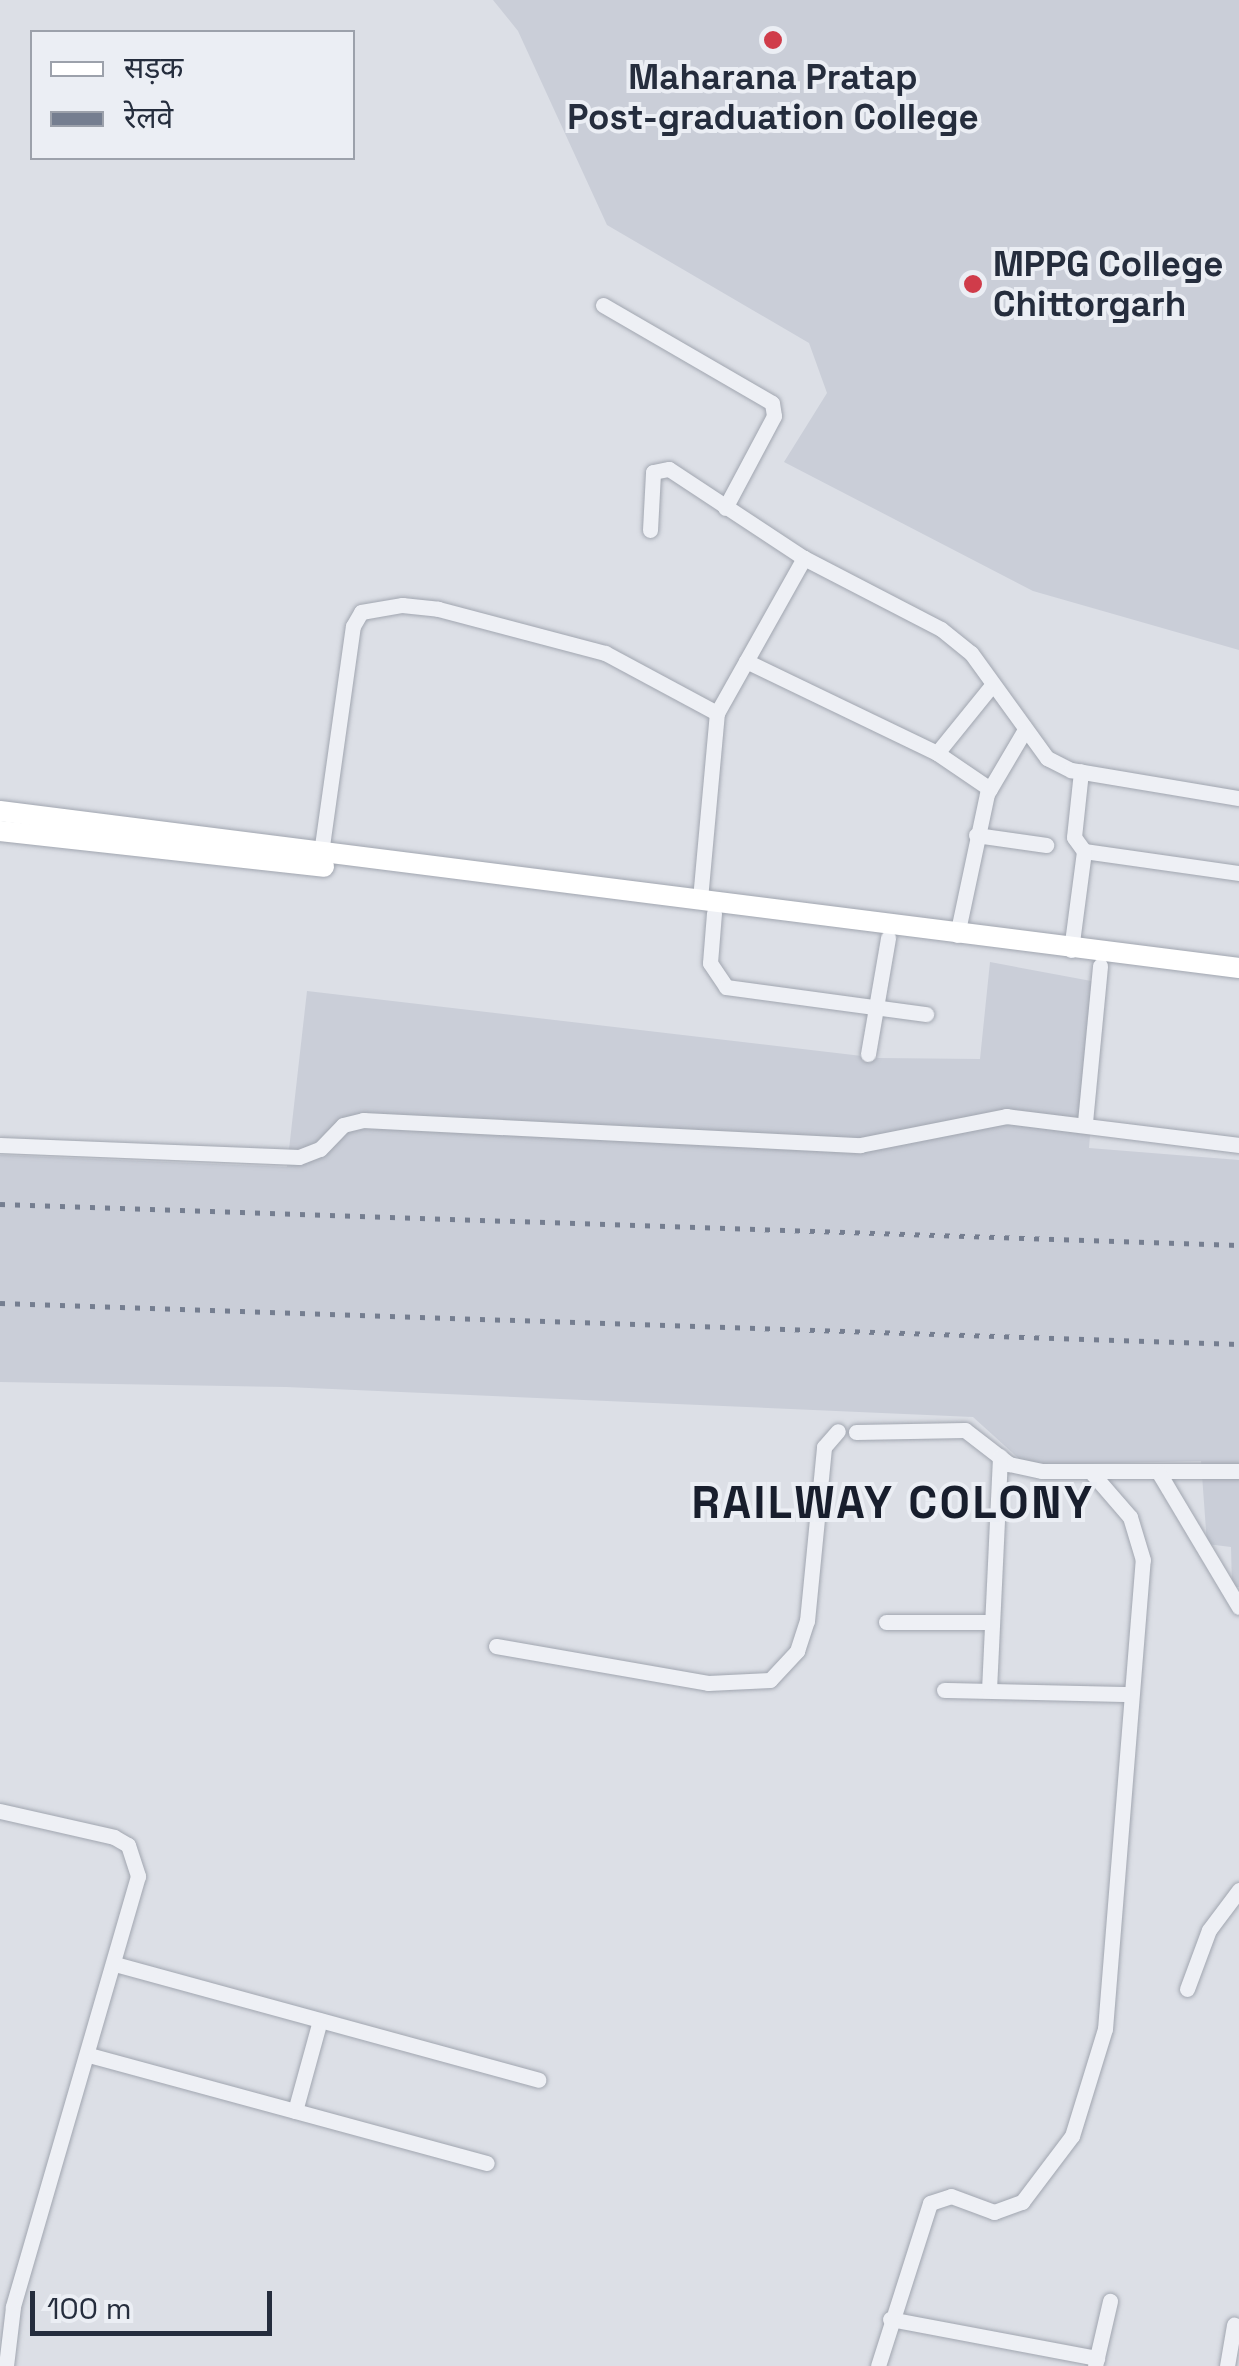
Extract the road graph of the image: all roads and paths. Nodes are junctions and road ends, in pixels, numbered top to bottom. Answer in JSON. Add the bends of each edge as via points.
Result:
{"nodes":[{"id":1,"x":603,"y":305,"type":"dead end"},
{"id":2,"x":725,"y":508,"type":"junction"},
{"id":3,"x":650,"y":530,"type":"dead end"},
{"id":4,"x":804,"y":558,"type":"junction"},
{"id":5,"x":746,"y":661,"type":"junction"},
{"id":6,"x":992,"y":685,"type":"junction"},
{"id":7,"x":717,"y":713,"type":"junction"},
{"id":8,"x":1023,"y":733,"type":"junction"},
{"id":9,"x":937,"y":753,"type":"junction"},
{"id":10,"x":1081,"y":771,"type":"junction"},
{"id":11,"x":990,"y":790,"type":"junction"},
{"id":12,"x":1239,"y":798,"type":"edge"},
{"id":13,"x":0,"y":811,"type":"edge"},
{"id":14,"x":0,"y":831,"type":"edge"},
{"id":15,"x":976,"y":835,"type":"junction"},
{"id":16,"x":1046,"y":845,"type":"dead end"},
{"id":17,"x":1084,"y":852,"type":"junction"},
{"id":18,"x":321,"y":853,"type":"junction"},
{"id":19,"x":1239,"y":873,"type":"edge"},
{"id":20,"x":707,"y":906,"type":"junction"},
{"id":21,"x":958,"y":935,"type":"junction"},
{"id":22,"x":888,"y":938,"type":"junction"},
{"id":23,"x":1071,"y":950,"type":"junction"},
{"id":24,"x":1100,"y":966,"type":"junction"},
{"id":25,"x":1239,"y":968,"type":"edge"},
{"id":26,"x":1239,"y":980,"type":"edge"},
{"id":27,"x":876,"y":1007,"type":"junction"},
{"id":28,"x":926,"y":1014,"type":"dead end"},
{"id":29,"x":868,"y":1054,"type":"dead end"},
{"id":30,"x":1085,"y":1122,"type":"junction"},
{"id":31,"x":0,"y":1145,"type":"edge"},
{"id":32,"x":1239,"y":1145,"type":"edge"},
{"id":33,"x":838,"y":1432,"type":"dead end"},
{"id":34,"x":856,"y":1432,"type":"dead end"},
{"id":35,"x":1000,"y":1456,"type":"junction"},
{"id":36,"x":1239,"y":1471,"type":"edge"},
{"id":37,"x":1091,"y":1472,"type":"junction"},
{"id":38,"x":1160,"y":1473,"type":"junction"},
{"id":39,"x":1237,"y":1600,"type":"edge"},
{"id":40,"x":886,"y":1622,"type":"dead end"},
{"id":41,"x":992,"y":1622,"type":"junction"},
{"id":42,"x":496,"y":1646,"type":"dead end"},
{"id":43,"x":944,"y":1690,"type":"dead end"},
{"id":44,"x":989,"y":1690,"type":"junction"},
{"id":45,"x":1128,"y":1694,"type":"junction"},
{"id":46,"x":0,"y":1811,"type":"edge"},
{"id":47,"x":1239,"y":1890,"type":"edge"},
{"id":48,"x":115,"y":1964,"type":"junction"},
{"id":49,"x":1187,"y":1989,"type":"dead end"},
{"id":50,"x":320,"y":2020,"type":"junction"},
{"id":51,"x":89,"y":2056,"type":"junction"},
{"id":52,"x":538,"y":2080,"type":"dead end"},
{"id":53,"x":295,"y":2111,"type":"junction"},
{"id":54,"x":488,"y":2163,"type":"dead end"},
{"id":55,"x":1110,"y":2302,"type":"dead end"},
{"id":56,"x":890,"y":2319,"type":"junction"},
{"id":57,"x":1234,"y":2325,"type":"dead end"},
{"id":58,"x":1096,"y":2362,"type":"edge"},
{"id":59,"x":6,"y":2366,"type":"edge"},
{"id":60,"x":878,"y":2366,"type":"edge"},
{"id":61,"x":1228,"y":2366,"type":"edge"}],
"edges":[{"from":1,"to":2,"type":"street","via":[[772,402],[774,416]]},
{"from":2,"to":3,"type":"street","via":[[659,468],[652,480]]},
{"from":2,"to":4,"type":"street"},
{"from":4,"to":5,"type":"street"},
{"from":4,"to":6,"type":"street","via":[[941,629],[971,653]]},
{"from":5,"to":7,"type":"street"},
{"from":5,"to":9,"type":"street"},
{"from":6,"to":8,"type":"street"},
{"from":6,"to":9,"type":"street"},
{"from":7,"to":18,"type":"street","via":[[605,653],[438,609],[402,605],[362,612],[353,626]]},
{"from":7,"to":20,"type":"street"},
{"from":8,"to":10,"type":"street","via":[[1047,758]]},
{"from":8,"to":11,"type":"street"},
{"from":9,"to":11,"type":"street"},
{"from":10,"to":12,"type":"street"},
{"from":10,"to":17,"type":"street","via":[[1074,837]]},
{"from":11,"to":15,"type":"street"},
{"from":13,"to":18,"type":"main road"},
{"from":14,"to":20,"type":"main road"},
{"from":15,"to":16,"type":"street"},
{"from":15,"to":21,"type":"street"},
{"from":17,"to":19,"type":"street"},
{"from":17,"to":23,"type":"street"},
{"from":18,"to":20,"type":"main road"},
{"from":20,"to":21,"type":"main road"},
{"from":20,"to":22,"type":"main road"},
{"from":20,"to":27,"type":"street","via":[[710,963],[720,983]]},
{"from":21,"to":23,"type":"main road"},
{"from":22,"to":24,"type":"main road"},
{"from":22,"to":27,"type":"street"},
{"from":23,"to":25,"type":"main road"},
{"from":24,"to":26,"type":"main road"},
{"from":24,"to":30,"type":"street"},
{"from":27,"to":28,"type":"street"},
{"from":27,"to":29,"type":"street"},
{"from":30,"to":31,"type":"street","via":[[977,1119],[892,1142],[833,1146],[363,1120],[343,1125],[312,1154],[273,1158]]},
{"from":30,"to":32,"type":"street"},
{"from":33,"to":42,"type":"street","via":[[824,1448],[806,1621],[796,1651],[770,1680],[708,1683]]},
{"from":34,"to":35,"type":"street","via":[[965,1430]]},
{"from":35,"to":37,"type":"street","via":[[1026,1468]]},
{"from":35,"to":41,"type":"street"},
{"from":36,"to":38,"type":"street"},
{"from":37,"to":38,"type":"street"},
{"from":37,"to":45,"type":"street","via":[[1130,1516],[1142,1545]]},
{"from":38,"to":39,"type":"street"},
{"from":40,"to":41,"type":"street"},
{"from":41,"to":44,"type":"street"},
{"from":43,"to":44,"type":"street"},
{"from":44,"to":45,"type":"street"},
{"from":45,"to":56,"type":"street","via":[[1105,2029],[1072,2136],[1010,2210],[994,2212],[951,2196],[930,2203]]},
{"from":46,"to":48,"type":"street","via":[[128,1845],[138,1876]]},
{"from":47,"to":49,"type":"street","via":[[1208,1930]]},
{"from":48,"to":50,"type":"street"},
{"from":48,"to":51,"type":"street"},
{"from":50,"to":52,"type":"street"},
{"from":50,"to":53,"type":"street"},
{"from":51,"to":53,"type":"street"},
{"from":51,"to":59,"type":"street","via":[[13,2308]]},
{"from":53,"to":54,"type":"street"},
{"from":55,"to":58,"type":"street"},
{"from":56,"to":58,"type":"street"},
{"from":56,"to":60,"type":"street"},
{"from":57,"to":61,"type":"street"}]}
